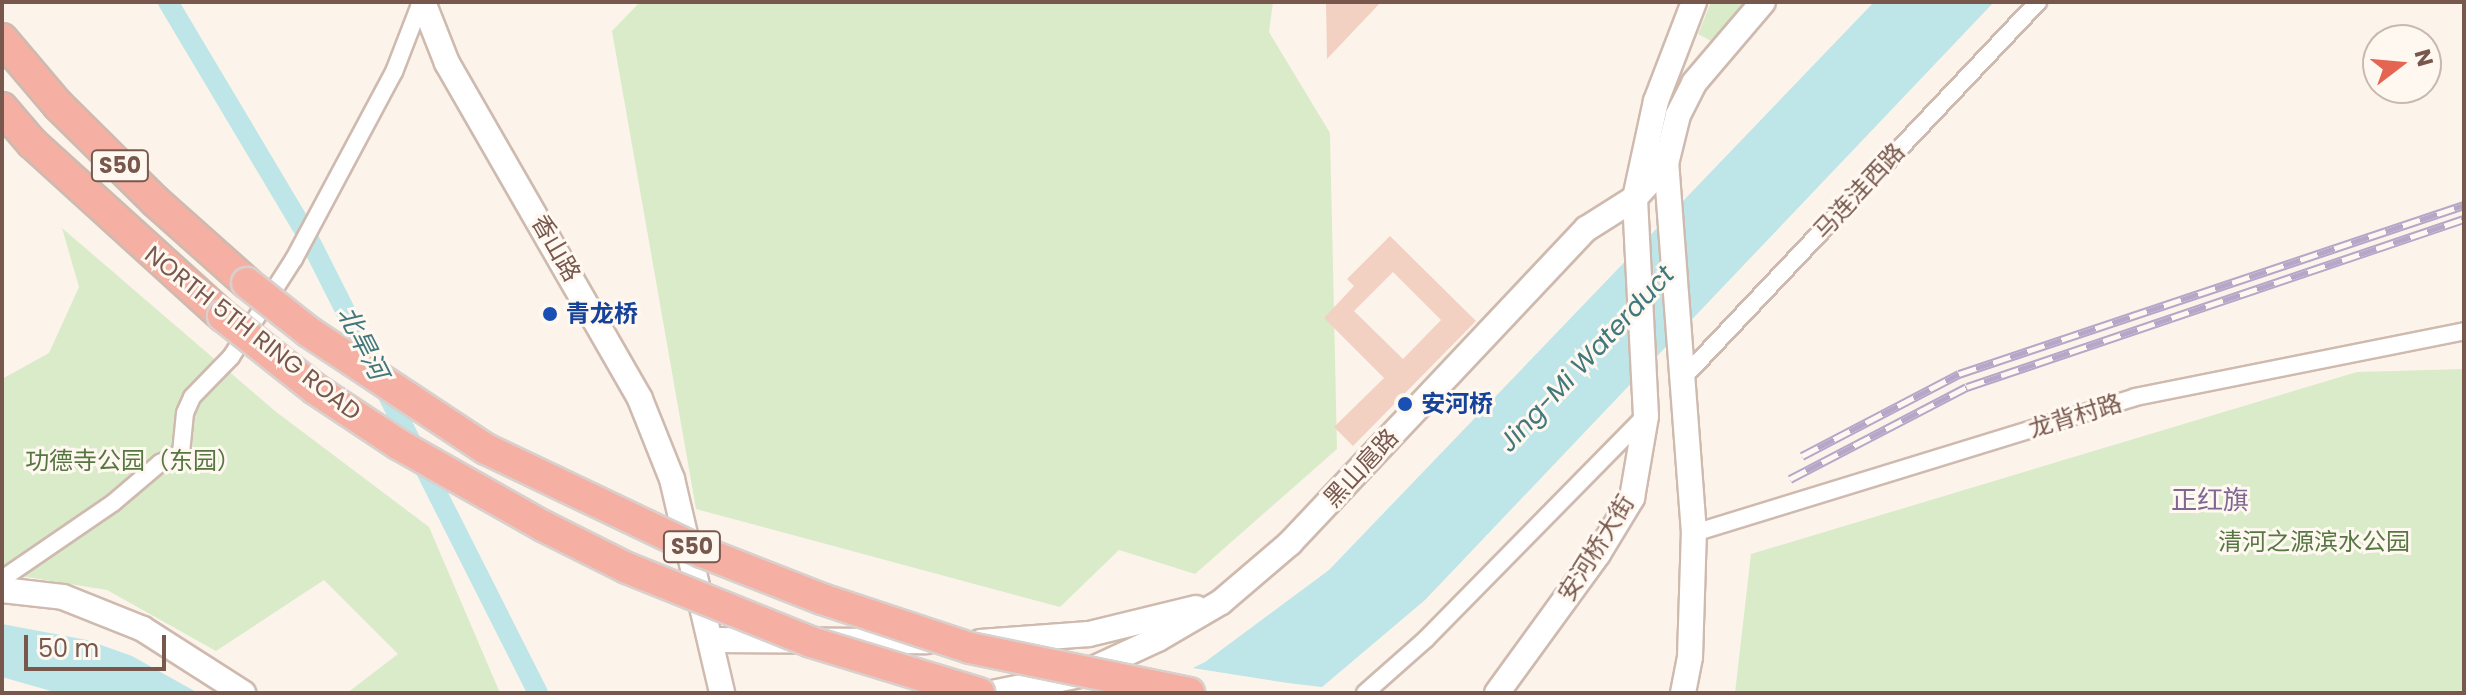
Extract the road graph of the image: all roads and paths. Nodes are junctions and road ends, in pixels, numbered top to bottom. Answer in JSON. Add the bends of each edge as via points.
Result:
{"nodes":[{"id":1,"x":422,"y":2,"type":"edge"},
{"id":2,"x":1694,"y":2,"type":"edge"},
{"id":3,"x":1763,"y":2,"type":"edge"},
{"id":4,"x":2038,"y":2,"type":"edge"},
{"id":5,"x":2,"y":39,"type":"edge"},
{"id":6,"x":2,"y":108,"type":"edge"},
{"id":7,"x":1666,"y":164,"type":"junction"},
{"id":8,"x":1635,"y":198,"type":"junction"},
{"id":9,"x":2464,"y":331,"type":"edge"},
{"id":10,"x":1681,"y":380,"type":"junction"},
{"id":11,"x":1646,"y":416,"type":"junction"},
{"id":12,"x":1694,"y":533,"type":"junction"},
{"id":13,"x":2,"y":579,"type":"edge"},
{"id":14,"x":2,"y":590,"type":"edge"},
{"id":15,"x":1221,"y":602,"type":"junction"},
{"id":16,"x":711,"y":640,"type":"junction"},
{"id":17,"x":243,"y":693,"type":"edge"},
{"id":18,"x":722,"y":693,"type":"edge"},
{"id":19,"x":979,"y":693,"type":"edge"},
{"id":20,"x":992,"y":693,"type":"edge"},
{"id":21,"x":1189,"y":693,"type":"edge"},
{"id":22,"x":1365,"y":693,"type":"edge"},
{"id":23,"x":1497,"y":693,"type":"edge"},
{"id":24,"x":1683,"y":693,"type":"edge"}],
"edges":[{"from":1,"to":13,"type":"street","via":[[394,72],[294,259],[231,357],[192,397],[181,453]]},
{"from":1,"to":16,"type":"street","name":"香山路","via":[[447,63],[640,399],[672,479]]},
{"from":2,"to":8,"type":"street","name":"安河桥大街","via":[[1656,101]]},
{"from":3,"to":7,"type":"street","via":[[1694,83],[1678,115]]},
{"from":4,"to":10,"type":"street","name":"马连洼西路"},
{"from":5,"to":21,"type":"highway","name":"NORTH 5TH RING ROAD","number":"S50","bridge":true,"via":[[155,201],[247,283],[321,340],[486,449],[702,552],[822,599],[970,648]]},
{"from":6,"to":19,"type":"highway","name":"NORTH 5TH RING ROAD","number":"S50","bridge":true,"via":[[44,154],[223,316],[315,389],[398,444],[627,568],[811,642]]},
{"from":7,"to":8,"type":"street","name":"黑山扈路"},
{"from":7,"to":10,"type":"street"},
{"from":8,"to":11,"type":"street","name":"安河桥大街"},
{"from":8,"to":15,"type":"street","name":"黑山扈路","via":[[1586,229],[1290,543]]},
{"from":9,"to":12,"type":"street","name":"龙背村路","via":[[2135,397]]},
{"from":10,"to":12,"type":"street"},
{"from":11,"to":22,"type":"street","via":[[1426,639]]},
{"from":11,"to":23,"type":"street","name":"安河桥大街","via":[[1632,498]]},
{"from":12,"to":24,"type":"street"},
{"from":14,"to":17,"type":"street","via":[[63,597],[128,623]]},
{"from":15,"to":16,"type":"street","via":[[1089,634],[1029,640]]},
{"from":15,"to":20,"type":"street","name":"黑山扈路","via":[[1080,675]]},
{"from":16,"to":18,"type":"street","name":"香山路"}]}
